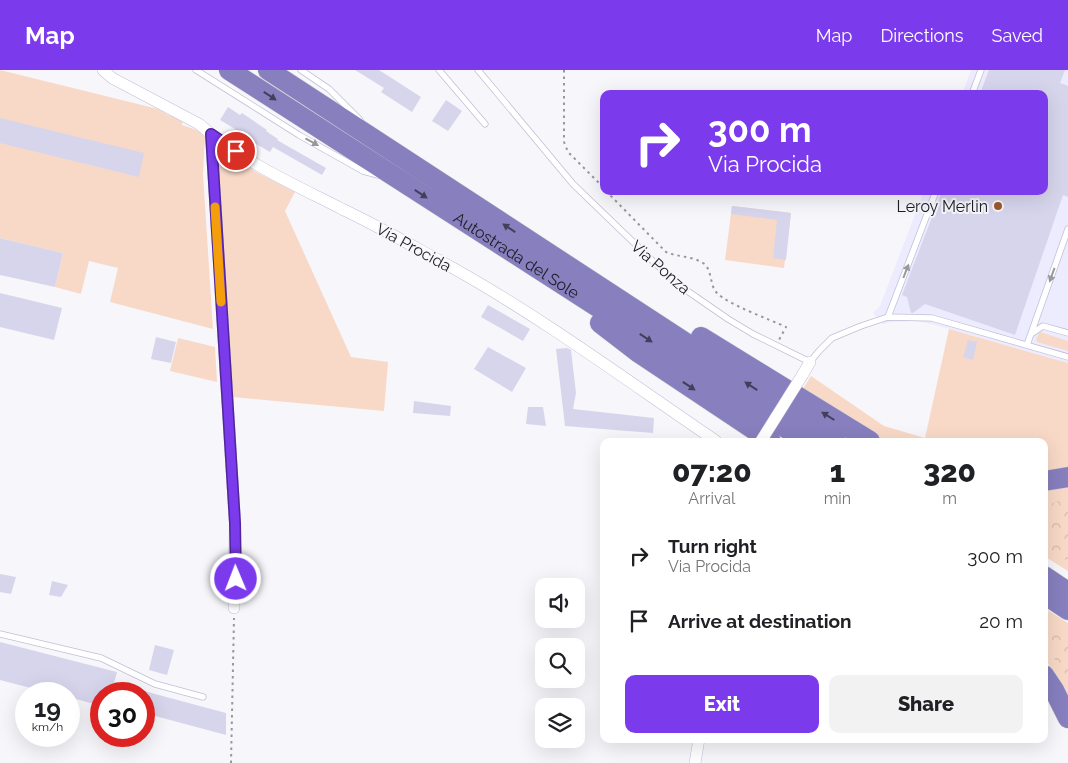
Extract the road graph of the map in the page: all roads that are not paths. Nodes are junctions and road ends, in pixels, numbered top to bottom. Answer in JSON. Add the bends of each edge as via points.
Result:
{"nodes":[{"id":1,"x":104,"y":70,"type":"edge"},
{"id":2,"x":196,"y":70,"type":"edge"},
{"id":3,"x":229,"y":70,"type":"edge"},
{"id":4,"x":268,"y":70,"type":"edge"},
{"id":5,"x":301,"y":70,"type":"edge"},
{"id":6,"x":439,"y":70,"type":"edge"},
{"id":7,"x":478,"y":70,"type":"edge"},
{"id":8,"x":981,"y":70,"type":"edge"},
{"id":9,"x":974,"y":90,"type":"edge"},
{"id":10,"x":485,"y":124,"type":"dead end"},
{"id":11,"x":211,"y":134,"type":"junction"},
{"id":12,"x":377,"y":141,"type":"junction"},
{"id":13,"x":398,"y":179,"type":"junction"},
{"id":14,"x":934,"y":195,"type":"edge"},
{"id":15,"x":1068,"y":229,"type":"edge"},
{"id":16,"x":545,"y":262,"type":"junction"},
{"id":17,"x":1040,"y":308,"type":"junction"},
{"id":18,"x":888,"y":317,"type":"junction"},
{"id":19,"x":1043,"y":326,"type":"junction"},
{"id":20,"x":1031,"y":334,"type":"junction"},
{"id":21,"x":1068,"y":334,"type":"edge"},
{"id":22,"x":1027,"y":346,"type":"junction"},
{"id":23,"x":1068,"y":357,"type":"edge"},
{"id":24,"x":810,"y":362,"type":"junction"},
{"id":25,"x":712,"y":438,"type":"edge"},
{"id":26,"x":763,"y":438,"type":"edge"},
{"id":27,"x":766,"y":438,"type":"edge"},
{"id":28,"x":802,"y":438,"type":"edge"},
{"id":29,"x":831,"y":438,"type":"edge"},
{"id":30,"x":865,"y":438,"type":"edge"},
{"id":31,"x":1068,"y":477,"type":"edge"},
{"id":32,"x":1048,"y":480,"type":"edge"},
{"id":33,"x":1048,"y":579,"type":"edge"},
{"id":34,"x":1068,"y":592,"type":"edge"},
{"id":35,"x":1048,"y":597,"type":"edge"},
{"id":36,"x":234,"y":608,"type":"road end"},
{"id":37,"x":1068,"y":610,"type":"edge"},
{"id":38,"x":0,"y":634,"type":"edge"},
{"id":39,"x":1048,"y":681,"type":"edge"},
{"id":40,"x":203,"y":697,"type":"dead end"},
{"id":41,"x":1068,"y":718,"type":"edge"},
{"id":42,"x":698,"y":743,"type":"edge"},
{"id":43,"x":695,"y":763,"type":"edge"}],
"edges":[{"from":1,"to":11,"type":"street","name":"Via Procida","via":[[112,78],[199,124]]},
{"from":2,"to":13,"type":"lane","one_way":true,"via":[[299,135],[364,171]]},
{"from":3,"to":13,"type":"highway","name":"Autostrada del Sole","one_way":true},
{"from":4,"to":12,"type":"highway","name":"Autostrada del Sole"},
{"from":5,"to":12,"type":"lane","via":[[329,89]]},
{"from":6,"to":10,"type":"lane"},
{"from":7,"to":24,"type":"lane","name":"Via Ponza","via":[[572,184],[638,249],[686,290],[753,334]]},
{"from":8,"to":9,"type":"lane"},
{"from":11,"to":25,"type":"street","name":"Via Procida","via":[[261,167],[369,222],[539,320]]},
{"from":11,"to":36,"type":"street","via":[[235,523]]},
{"from":16,"to":12,"type":"highway","name":"Autostrada del Sole","one_way":true},
{"from":13,"to":16,"type":"highway","name":"Autostrada del Sole","one_way":true},
{"from":18,"to":14,"type":"lane","one_way":true},
{"from":15,"to":17,"type":"lane","one_way":true},
{"from":16,"to":27,"type":"highway","one_way":true,"via":[[588,313],[639,353]]},
{"from":16,"to":28,"type":"highway","name":"Autostrada del Sole","one_way":true},
{"from":29,"to":16,"type":"highway","name":"Autostrada del Sole","one_way":true},
{"from":30,"to":16,"type":"highway","one_way":true,"via":[[664,314]]},
{"from":17,"to":19,"type":"lane"},
{"from":17,"to":20,"type":"lane"},
{"from":18,"to":22,"type":"lane","via":[[932,318]]},
{"from":18,"to":24,"type":"lane","via":[[832,338]]},
{"from":19,"to":20,"type":"lane"},
{"from":19,"to":21,"type":"lane"},
{"from":20,"to":22,"type":"lane"},
{"from":22,"to":23,"type":"lane"},
{"from":24,"to":26,"type":"street","bridge":true},
{"from":31,"to":32,"type":"highway"},
{"from":33,"to":34,"type":"highway"},
{"from":35,"to":37,"type":"highway"},
{"from":38,"to":40,"type":"lane","via":[[102,658],[154,684]]},
{"from":39,"to":41,"type":"highway"},
{"from":42,"to":43,"type":"street"}]}
